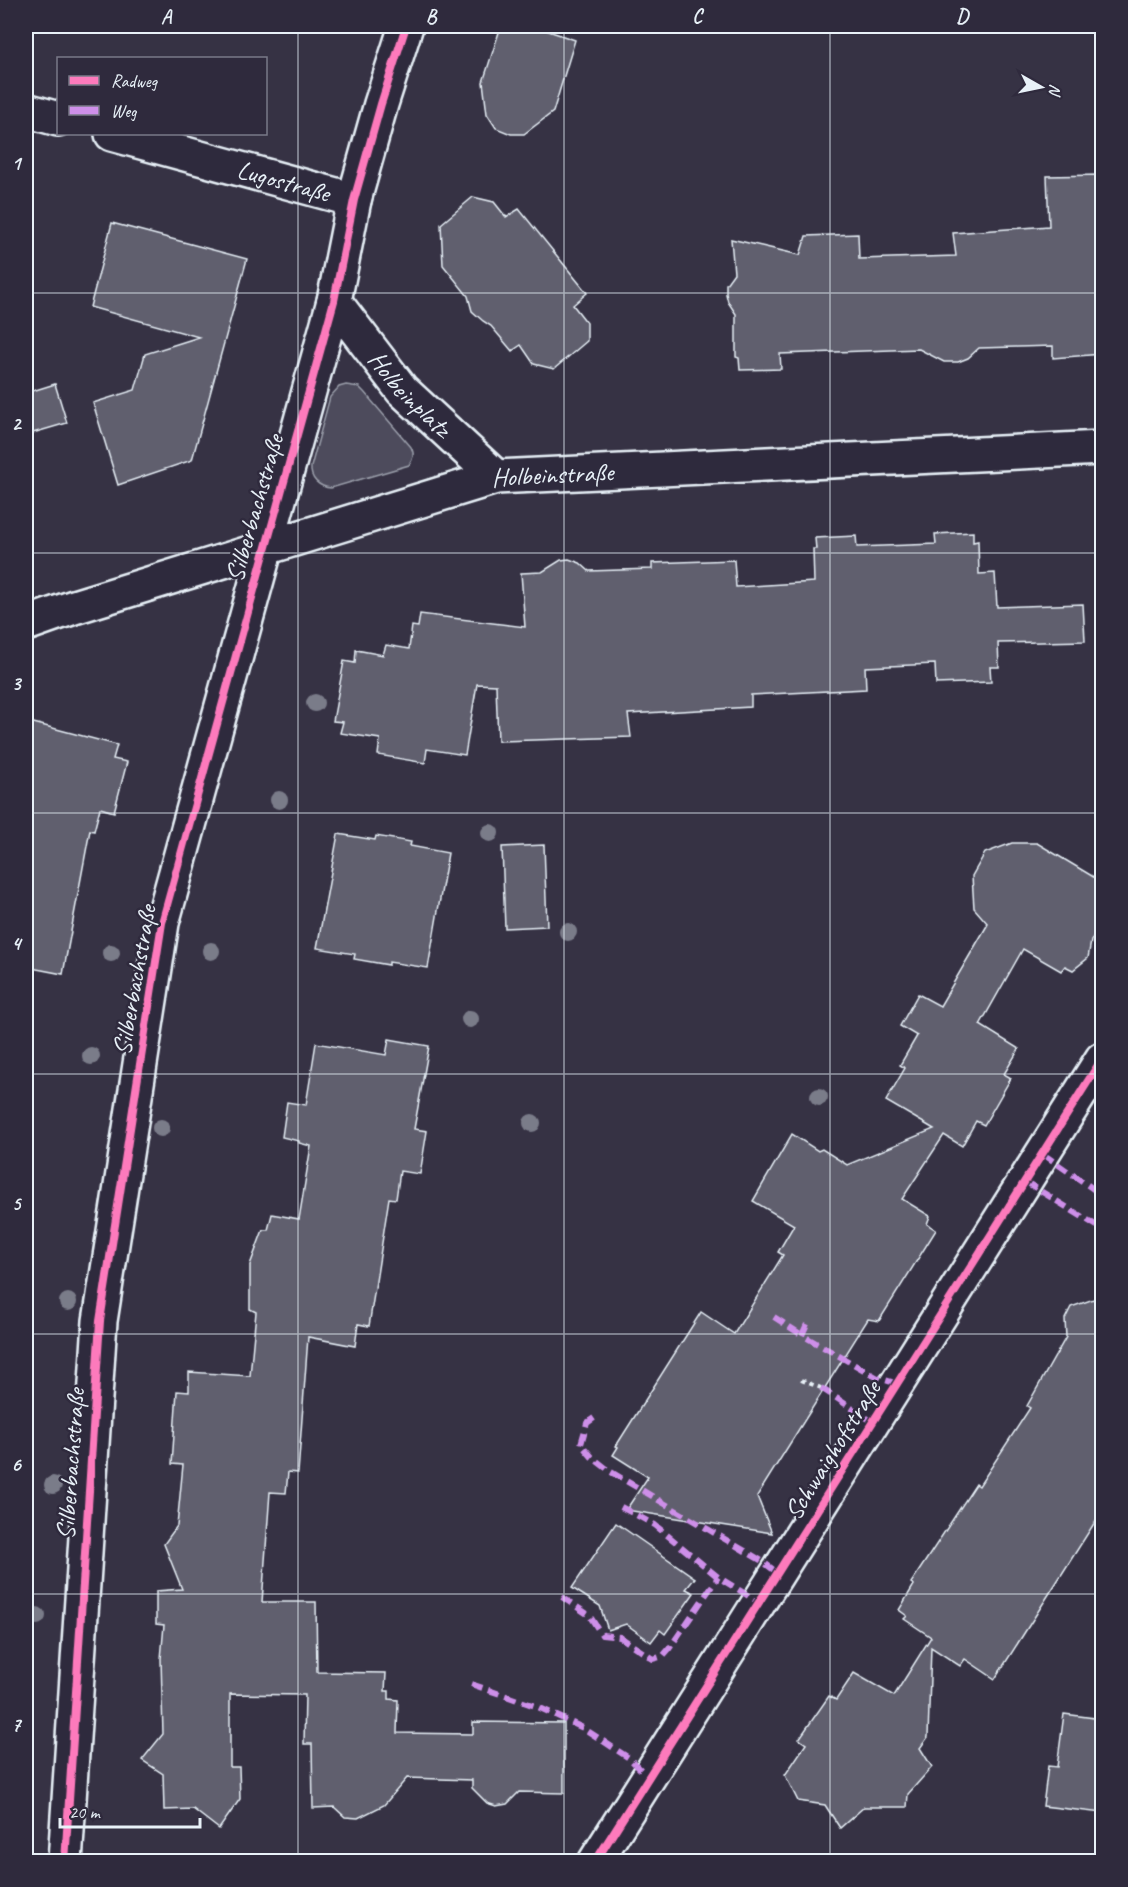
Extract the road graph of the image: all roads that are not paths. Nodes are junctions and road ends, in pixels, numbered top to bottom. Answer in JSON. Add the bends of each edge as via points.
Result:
{"nodes":[{"id":1,"x":406,"y":26,"type":"edge"},
{"id":2,"x":26,"y":110,"type":"edge"},
{"id":3,"x":57,"y":119,"type":"edge"},
{"id":4,"x":116,"y":135,"type":"edge"},
{"id":5,"x":354,"y":200,"type":"junction"},
{"id":6,"x":334,"y":300,"type":"junction"},
{"id":7,"x":1102,"y":448,"type":"edge"},
{"id":8,"x":496,"y":477,"type":"junction"},
{"id":9,"x":265,"y":549,"type":"junction"},
{"id":10,"x":26,"y":624,"type":"edge"},
{"id":11,"x":1102,"y":1059,"type":"edge"},
{"id":12,"x":65,"y":1862,"type":"edge"},
{"id":13,"x":595,"y":1862,"type":"edge"}],
"edges":[{"from":1,"to":5,"type":"street","name":"Silberbachstraße"},
{"from":2,"to":3,"type":"street"},
{"from":4,"to":5,"type":"street","name":"Lugostraße"},
{"from":5,"to":6,"type":"street","name":"Silberbachstraße"},
{"from":6,"to":8,"type":"street","name":"Holbeinplatz","via":[[402,390]]},
{"from":6,"to":9,"type":"street","name":"Silberbachstraße"},
{"from":7,"to":8,"type":"street","name":"Holbeinstraße"},
{"from":8,"to":9,"type":"street","name":"Holbeinstraße"},
{"from":9,"to":10,"type":"street","name":"Holbeinstraße"},
{"from":9,"to":12,"type":"street","name":"Silberbachstraße","via":[[162,923],[100,1321]]},
{"from":11,"to":13,"type":"street","name":"Schwaighofstraße"}]}
